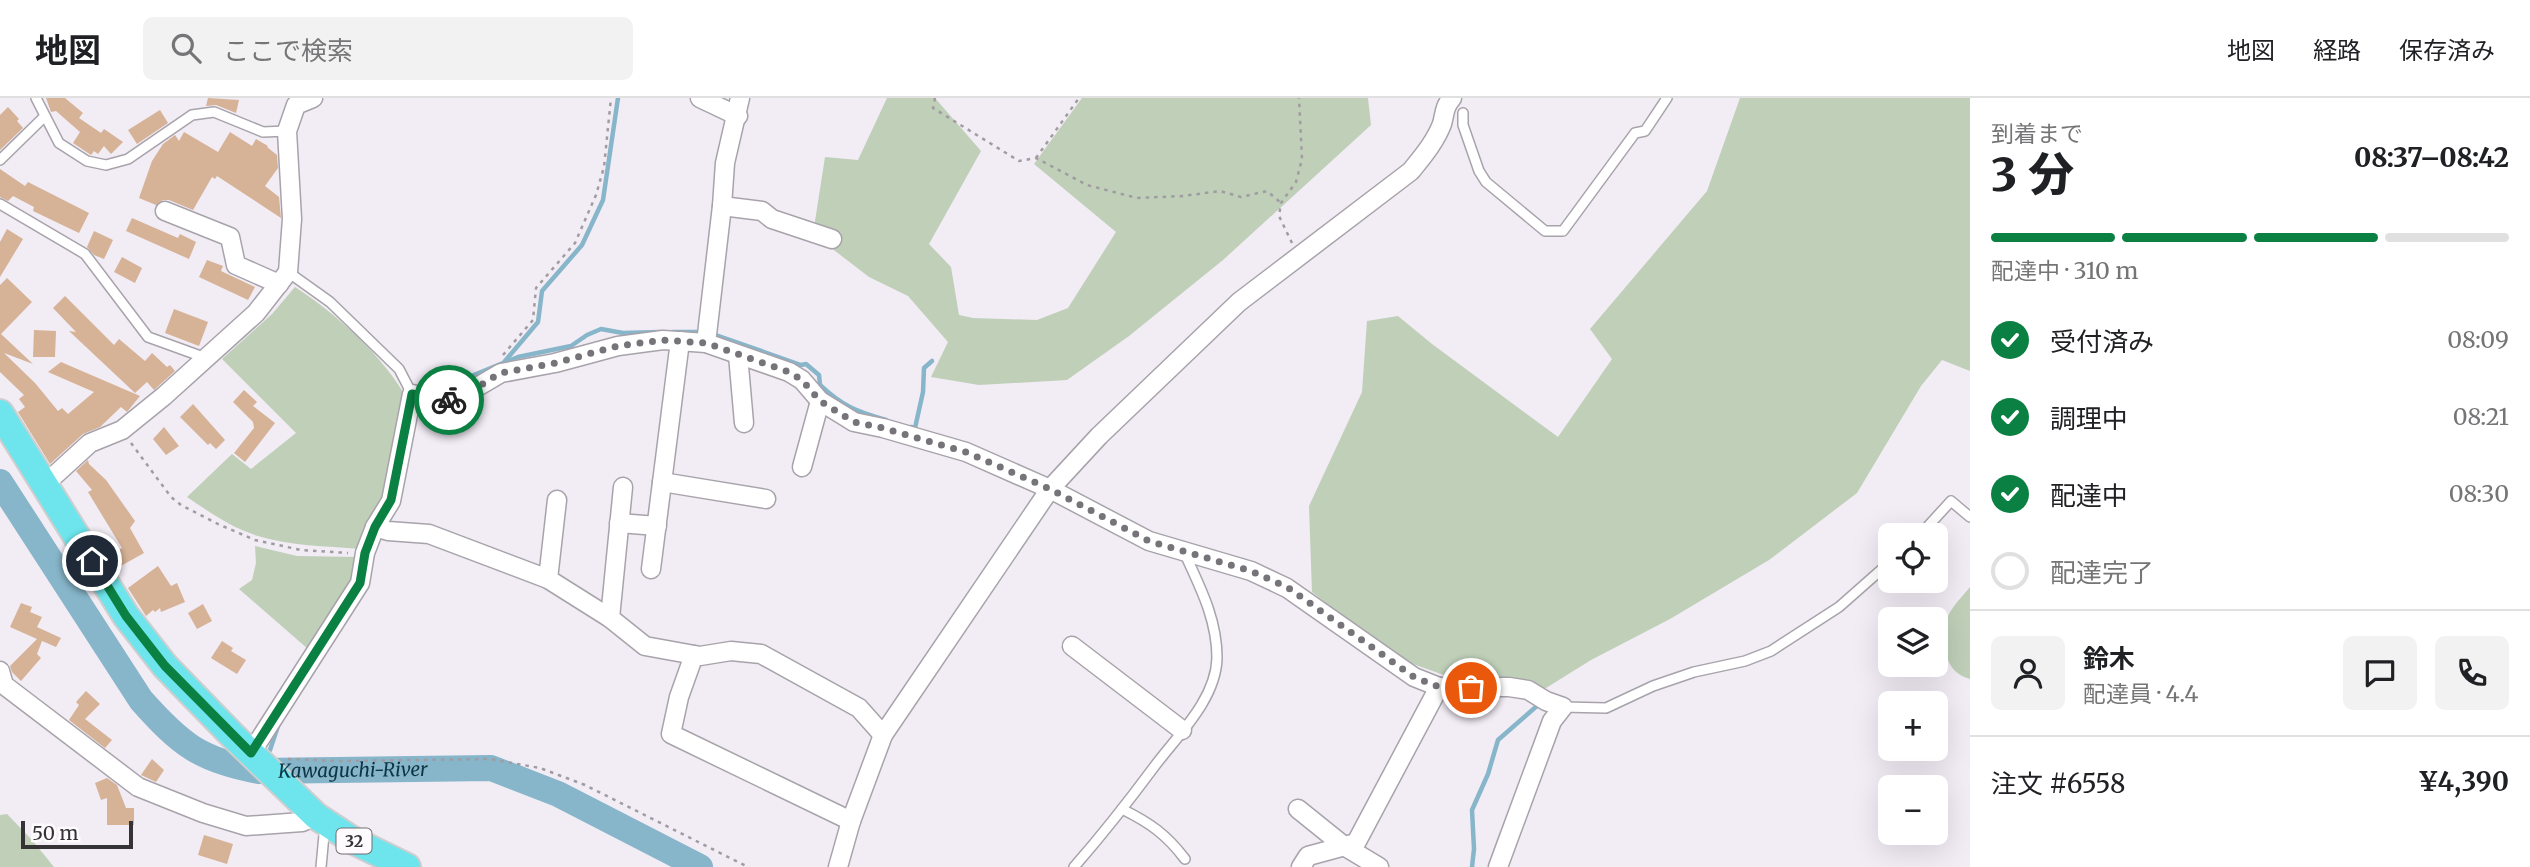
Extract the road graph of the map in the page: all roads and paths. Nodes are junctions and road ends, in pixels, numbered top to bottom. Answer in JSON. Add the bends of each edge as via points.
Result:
{"nodes":[{"id":1,"x":36,"y":98,"type":"edge"},
{"id":2,"x":611,"y":98,"type":"edge"},
{"id":3,"x":701,"y":98,"type":"edge"},
{"id":4,"x":935,"y":98,"type":"edge"},
{"id":5,"x":1079,"y":98,"type":"edge"},
{"id":6,"x":1299,"y":98,"type":"edge"},
{"id":7,"x":1667,"y":98,"type":"edge"},
{"id":8,"x":299,"y":100,"type":"edge"},
{"id":9,"x":1456,"y":103,"type":"edge"},
{"id":10,"x":739,"y":107,"type":"edge"},
{"id":11,"x":44,"y":117,"type":"junction"},
{"id":12,"x":288,"y":131,"type":"junction"},
{"id":13,"x":1036,"y":158,"type":"junction"},
{"id":14,"x":0,"y":160,"type":"edge"},
{"id":15,"x":1281,"y":202,"type":"junction"},
{"id":16,"x":0,"y":204,"type":"edge"},
{"id":17,"x":722,"y":206,"type":"junction"},
{"id":18,"x":165,"y":211,"type":"dead end"},
{"id":19,"x":832,"y":239,"type":"dead end"},
{"id":20,"x":1298,"y":256,"type":"junction"},
{"id":21,"x":283,"y":278,"type":"junction"},
{"id":22,"x":680,"y":341,"type":"junction"},
{"id":23,"x":706,"y":343,"type":"junction"},
{"id":24,"x":738,"y":355,"type":"junction"},
{"id":25,"x":206,"y":358,"type":"junction"},
{"id":26,"x":497,"y":363,"type":"dead end"},
{"id":27,"x":412,"y":394,"type":"junction"},
{"id":28,"x":820,"y":401,"type":"junction"},
{"id":29,"x":0,"y":413,"type":"edge"},
{"id":30,"x":744,"y":423,"type":"dead end"},
{"id":31,"x":122,"y":430,"type":"junction"},
{"id":32,"x":802,"y":467,"type":"dead end"},
{"id":33,"x":662,"y":482,"type":"junction"},
{"id":34,"x":44,"y":485,"type":"junction"},
{"id":35,"x":623,"y":487,"type":"dead end"},
{"id":36,"x":1050,"y":489,"type":"junction"},
{"id":37,"x":766,"y":499,"type":"dead end"},
{"id":38,"x":557,"y":500,"type":"dead end"},
{"id":39,"x":1970,"y":517,"type":"edge"},
{"id":40,"x":620,"y":523,"type":"junction"},
{"id":41,"x":1931,"y":523,"type":"edge"},
{"id":42,"x":657,"y":526,"type":"junction"},
{"id":43,"x":375,"y":527,"type":"junction"},
{"id":44,"x":1184,"y":552,"type":"junction"},
{"id":45,"x":365,"y":553,"type":"junction"},
{"id":46,"x":652,"y":569,"type":"dead end"},
{"id":47,"x":1878,"y":573,"type":"edge"},
{"id":48,"x":548,"y":579,"type":"junction"},
{"id":49,"x":610,"y":618,"type":"junction"},
{"id":50,"x":1072,"y":646,"type":"dead end"},
{"id":51,"x":694,"y":655,"type":"junction"},
{"id":52,"x":2,"y":683,"type":"edge"},
{"id":53,"x":1439,"y":687,"type":"junction"},
{"id":54,"x":1563,"y":707,"type":"junction"},
{"id":55,"x":1182,"y":730,"type":"junction"},
{"id":56,"x":883,"y":735,"type":"junction"},
{"id":57,"x":251,"y":753,"type":"junction"},
{"id":58,"x":284,"y":759,"type":"dead end"},
{"id":59,"x":1122,"y":809,"type":"junction"},
{"id":60,"x":1298,"y":809,"type":"dead end"},
{"id":61,"x":316,"y":815,"type":"junction"},
{"id":62,"x":851,"y":821,"type":"junction"},
{"id":63,"x":1344,"y":846,"type":"junction"},
{"id":64,"x":1185,"y":859,"type":"dead end"},
{"id":65,"x":321,"y":867,"type":"edge"},
{"id":66,"x":407,"y":867,"type":"edge"},
{"id":67,"x":748,"y":867,"type":"edge"},
{"id":68,"x":838,"y":867,"type":"edge"},
{"id":69,"x":1074,"y":867,"type":"edge"},
{"id":70,"x":1301,"y":867,"type":"edge"},
{"id":71,"x":1379,"y":867,"type":"edge"},
{"id":72,"x":1498,"y":867,"type":"edge"}],
"edges":[{"from":1,"to":11,"type":"lane"},
{"from":2,"to":26,"type":"path","via":[[604,167],[596,195],[575,243],[536,288],[533,320]]},
{"from":3,"to":10,"type":"street"},
{"from":4,"to":13,"type":"path","via":[[933,108],[981,139],[1019,161]]},
{"from":5,"to":13,"type":"path"},
{"from":6,"to":15,"type":"path","via":[[1301,159],[1296,181]]},
{"from":7,"to":9,"type":"lane","via":[[1645,131],[1635,133],[1563,231],[1545,231],[1486,182]]},
{"from":8,"to":12,"type":"street"},
{"from":9,"to":20,"type":"street","via":[[1445,106],[1430,148],[1411,171]]},
{"from":10,"to":17,"type":"street","via":[[725,163]]},
{"from":11,"to":12,"type":"lane","via":[[59,143],[87,161],[106,165],[128,159],[192,115],[214,112],[263,132]]},
{"from":11,"to":14,"type":"lane"},
{"from":12,"to":21,"type":"street","via":[[292,219]]},
{"from":13,"to":15,"type":"path","via":[[1087,185],[1137,198],[1220,191],[1241,197],[1267,191]]},
{"from":15,"to":20,"type":"path","via":[[1279,216]]},
{"from":16,"to":25,"type":"lane","via":[[85,254],[148,337]]},
{"from":17,"to":19,"type":"street","via":[[762,211],[772,219]]},
{"from":17,"to":23,"type":"street"},
{"from":18,"to":21,"type":"street","via":[[230,237],[236,265]]},
{"from":20,"to":36,"type":"street","via":[[1239,302]]},
{"from":21,"to":25,"type":"street","via":[[256,313]]},
{"from":21,"to":27,"type":"lane","via":[[330,302],[399,369]]},
{"from":22,"to":23,"type":"street"},
{"from":22,"to":27,"type":"street","via":[[618,346],[500,373],[462,397],[444,401]]},
{"from":22,"to":33,"type":"street"},
{"from":23,"to":24,"type":"street"},
{"from":24,"to":28,"type":"street","via":[[789,372]]},
{"from":24,"to":30,"type":"street"},
{"from":25,"to":31,"type":"street"},
{"from":27,"to":43,"type":"street","via":[[391,500]]},
{"from":28,"to":32,"type":"street"},
{"from":28,"to":36,"type":"street","via":[[854,422],[966,452]]},
{"from":29,"to":34,"type":"main road","number":"32"},
{"from":31,"to":34,"type":"street","via":[[90,443]]},
{"from":31,"to":45,"type":"path","via":[[181,505],[255,540],[301,550]]},
{"from":33,"to":37,"type":"street"},
{"from":33,"to":42,"type":"street"},
{"from":34,"to":57,"type":"main road","number":"32","via":[[141,637]]},
{"from":35,"to":40,"type":"street"},
{"from":36,"to":44,"type":"street","via":[[1149,541]]},
{"from":36,"to":56,"type":"street"},
{"from":38,"to":48,"type":"street"},
{"from":39,"to":41,"type":"lane","via":[[1951,501]]},
{"from":40,"to":42,"type":"street"},
{"from":40,"to":49,"type":"street"},
{"from":42,"to":46,"type":"street"},
{"from":43,"to":45,"type":"street"},
{"from":43,"to":48,"type":"street","via":[[429,534]]},
{"from":44,"to":53,"type":"street","via":[[1251,571],[1287,587],[1390,662]]},
{"from":44,"to":55,"type":"lane","via":[[1209,606],[1217,661],[1199,708]]},
{"from":45,"to":57,"type":"street","via":[[360,583]]},
{"from":47,"to":54,"type":"lane","via":[[1839,607],[1771,650],[1653,685],[1606,708]]},
{"from":48,"to":49,"type":"street"},
{"from":49,"to":51,"type":"street","via":[[645,646]]},
{"from":50,"to":55,"type":"street"},
{"from":51,"to":56,"type":"street","via":[[761,654],[859,708]]},
{"from":51,"to":62,"type":"street","via":[[671,734]]},
{"from":52,"to":61,"type":"street","via":[[138,787],[246,826],[302,822]]},
{"from":53,"to":54,"type":"street","via":[[1518,688]]},
{"from":53,"to":63,"type":"street","via":[[1356,843]]},
{"from":54,"to":72,"type":"street","via":[[1552,721]]},
{"from":55,"to":59,"type":"lane"},
{"from":56,"to":62,"type":"street"},
{"from":57,"to":61,"type":"main road","number":"32"},
{"from":58,"to":67,"type":"path","via":[[490,759],[540,768],[585,785]]},
{"from":59,"to":64,"type":"lane","via":[[1169,838]]},
{"from":59,"to":69,"type":"lane"},
{"from":60,"to":63,"type":"street"},
{"from":61,"to":65,"type":"lane","via":[[324,835]]},
{"from":61,"to":66,"type":"main road","number":"32","via":[[364,847]]},
{"from":62,"to":68,"type":"street"},
{"from":63,"to":70,"type":"street","via":[[1308,856]]},
{"from":63,"to":71,"type":"street"}]}
